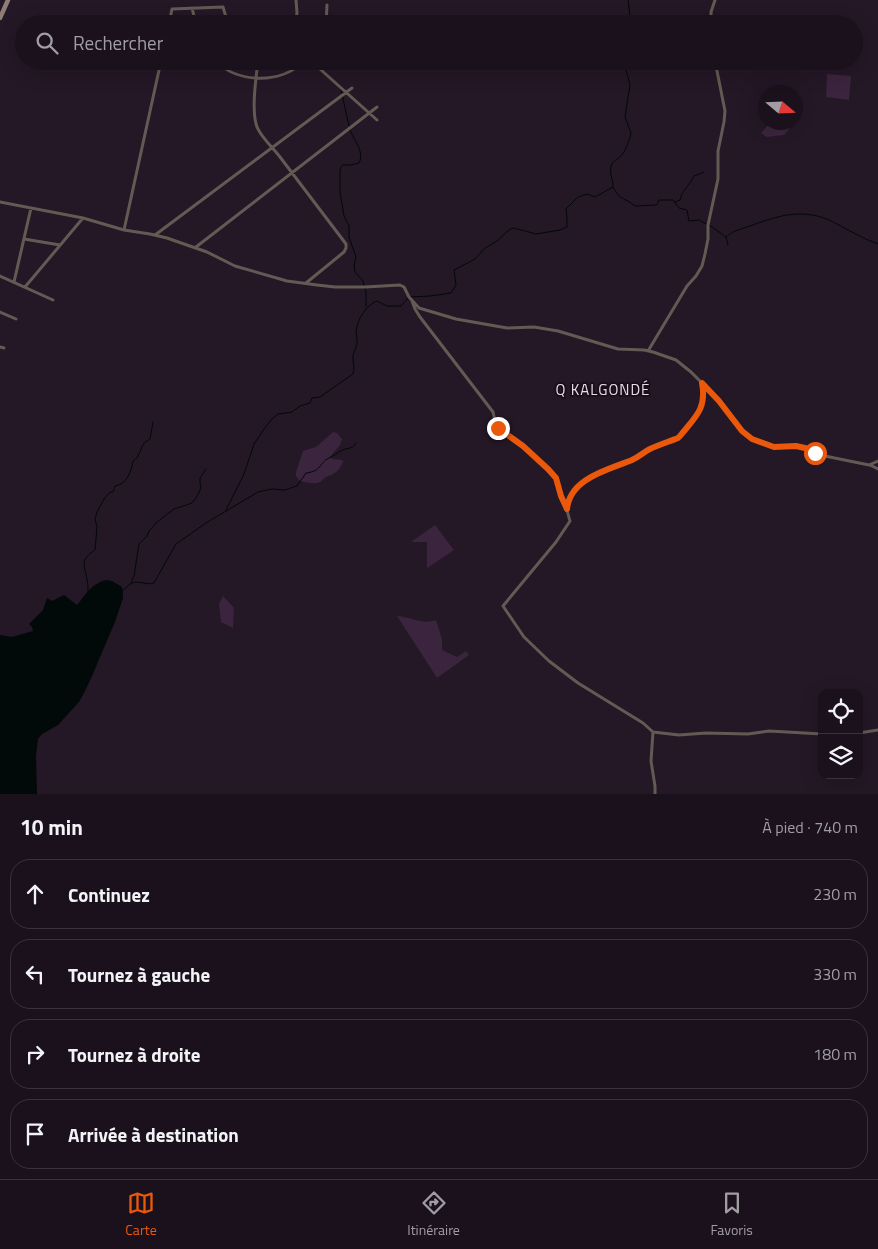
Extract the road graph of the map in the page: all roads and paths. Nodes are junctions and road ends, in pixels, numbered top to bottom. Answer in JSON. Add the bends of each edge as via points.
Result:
{"nodes":[{"id":1,"x":8,"y":0,"type":"edge"},
{"id":2,"x":296,"y":0,"type":"edge"},
{"id":3,"x":715,"y":0,"type":"edge"},
{"id":4,"x":327,"y":5,"type":"dead end"},
{"id":5,"x":192,"y":8,"type":"junction"},
{"id":6,"x":171,"y":15,"type":"edge"},
{"id":7,"x":194,"y":15,"type":"edge"},
{"id":8,"x":225,"y":15,"type":"edge"},
{"id":9,"x":297,"y":15,"type":"edge"},
{"id":10,"x":327,"y":15,"type":"edge"},
{"id":11,"x":711,"y":15,"type":"edge"},
{"id":12,"x":0,"y":18,"type":"edge"},
{"id":13,"x":159,"y":70,"type":"edge"},
{"id":14,"x":227,"y":70,"type":"edge"},
{"id":15,"x":257,"y":70,"type":"edge"},
{"id":16,"x":293,"y":70,"type":"edge"},
{"id":17,"x":322,"y":70,"type":"edge"},
{"id":18,"x":717,"y":70,"type":"edge"},
{"id":19,"x":256,"y":78,"type":"junction"},
{"id":20,"x":352,"y":88,"type":"dead end"},
{"id":21,"x":346,"y":92,"type":"junction"},
{"id":22,"x":377,"y":107,"type":"dead end"},
{"id":23,"x":370,"y":113,"type":"junction"},
{"id":24,"x":377,"y":120,"type":"dead end"},
{"id":25,"x":273,"y":147,"type":"junction"},
{"id":26,"x":292,"y":173,"type":"junction"},
{"id":27,"x":0,"y":202,"type":"edge"},
{"id":28,"x":30,"y":208,"type":"junction"},
{"id":29,"x":83,"y":218,"type":"junction"},
{"id":30,"x":124,"y":230,"type":"junction"},
{"id":31,"x":154,"y":235,"type":"junction"},
{"id":32,"x":24,"y":239,"type":"junction"},
{"id":33,"x":60,"y":245,"type":"junction"},
{"id":34,"x":195,"y":248,"type":"junction"},
{"id":35,"x":0,"y":276,"type":"edge"},
{"id":36,"x":14,"y":282,"type":"junction"},
{"id":37,"x":306,"y":283,"type":"junction"},
{"id":38,"x":25,"y":287,"type":"junction"},
{"id":39,"x":53,"y":300,"type":"dead end"},
{"id":40,"x":412,"y":300,"type":"junction"},
{"id":41,"x":0,"y":312,"type":"edge"},
{"id":42,"x":16,"y":319,"type":"dead end"},
{"id":43,"x":648,"y":351,"type":"junction"},
{"id":44,"x":702,"y":383,"type":"junction"},
{"id":45,"x":878,"y":461,"type":"edge"},
{"id":46,"x":869,"y":465,"type":"junction"},
{"id":47,"x":878,"y":469,"type":"edge"},
{"id":48,"x":567,"y":509,"type":"junction"},
{"id":49,"x":878,"y":730,"type":"edge"},
{"id":50,"x":653,"y":732,"type":"junction"},
{"id":51,"x":863,"y":732,"type":"edge"},
{"id":52,"x":818,"y":734,"type":"edge"},
{"id":53,"x":655,"y":794,"type":"edge"}],
"edges":[{"from":1,"to":12,"type":"street"},
{"from":2,"to":9,"type":"street"},
{"from":3,"to":11,"type":"street"},
{"from":4,"to":10,"type":"street"},
{"from":5,"to":6,"type":"street","via":[[172,9]]},
{"from":5,"to":7,"type":"street"},
{"from":5,"to":8,"type":"street","via":[[223,7]]},
{"from":13,"to":30,"type":"street"},
{"from":14,"to":19,"type":"street","via":[[242,77]]},
{"from":15,"to":19,"type":"street"},
{"from":16,"to":19,"type":"street","via":[[270,78]]},
{"from":17,"to":21,"type":"street"},
{"from":18,"to":43,"type":"street","via":[[724,116],[718,151],[718,179],[708,222],[705,254],[702,266]]},
{"from":19,"to":25,"type":"street","via":[[256,126]]},
{"from":20,"to":21,"type":"street"},
{"from":21,"to":23,"type":"street"},
{"from":21,"to":25,"type":"street"},
{"from":22,"to":23,"type":"street"},
{"from":23,"to":24,"type":"street"},
{"from":23,"to":26,"type":"street"},
{"from":25,"to":26,"type":"street"},
{"from":25,"to":31,"type":"street"},
{"from":26,"to":34,"type":"street"},
{"from":26,"to":37,"type":"street","via":[[346,244],[344,252]]},
{"from":27,"to":28,"type":"street"},
{"from":28,"to":29,"type":"street"},
{"from":28,"to":32,"type":"street"},
{"from":29,"to":30,"type":"street"},
{"from":29,"to":33,"type":"street"},
{"from":30,"to":31,"type":"street"},
{"from":31,"to":34,"type":"street"},
{"from":32,"to":33,"type":"street"},
{"from":32,"to":36,"type":"street"},
{"from":33,"to":38,"type":"street"},
{"from":34,"to":37,"type":"street","via":[[235,266]]},
{"from":35,"to":36,"type":"street"},
{"from":36,"to":38,"type":"street"},
{"from":37,"to":40,"type":"street","via":[[365,288],[400,285]]},
{"from":38,"to":39,"type":"street"},
{"from":40,"to":43,"type":"street","via":[[419,308],[467,322],[507,328],[534,327],[618,348]]},
{"from":40,"to":48,"type":"street","via":[[420,317],[493,412],[496,425],[556,478]]},
{"from":41,"to":42,"type":"street"},
{"from":43,"to":44,"type":"street","via":[[676,360]]},
{"from":44,"to":46,"type":"street","via":[[752,439],[774,447],[796,446],[820,455]]},
{"from":44,"to":48,"type":"street","via":[[701,407],[678,438],[589,478],[574,491]]},
{"from":45,"to":46,"type":"street"},
{"from":46,"to":47,"type":"street"},
{"from":48,"to":50,"type":"street","via":[[570,522],[503,606],[524,637],[549,660]]},
{"from":49,"to":51,"type":"street"},
{"from":50,"to":52,"type":"street","via":[[679,735],[770,731]]},
{"from":50,"to":53,"type":"street","via":[[651,761]]}]}
